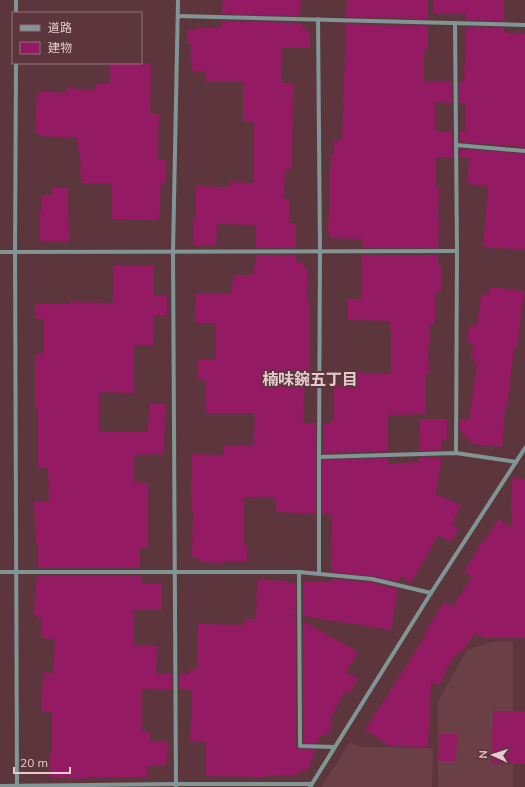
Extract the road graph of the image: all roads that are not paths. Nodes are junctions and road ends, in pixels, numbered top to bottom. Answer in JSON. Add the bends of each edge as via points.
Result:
{"nodes":[{"id":1,"x":16,"y":0,"type":"edge"},
{"id":2,"x":178,"y":0,"type":"edge"},
{"id":3,"x":16,"y":12,"type":"edge"},
{"id":4,"x":178,"y":16,"type":"junction"},
{"id":5,"x":318,"y":19,"type":"junction"},
{"id":6,"x":455,"y":23,"type":"junction"},
{"id":7,"x":525,"y":25,"type":"edge"},
{"id":8,"x":16,"y":64,"type":"edge"},
{"id":9,"x":456,"y":145,"type":"junction"},
{"id":10,"x":525,"y":151,"type":"edge"},
{"id":11,"x":457,"y":251,"type":"junction"},
{"id":12,"x":0,"y":252,"type":"edge"},
{"id":13,"x":15,"y":252,"type":"junction"},
{"id":14,"x":173,"y":252,"type":"junction"},
{"id":15,"x":320,"y":252,"type":"junction"},
{"id":16,"x":525,"y":448,"type":"edge"},
{"id":17,"x":456,"y":452,"type":"junction"},
{"id":18,"x":319,"y":456,"type":"junction"},
{"id":19,"x":516,"y":462,"type":"junction"},
{"id":20,"x":0,"y":572,"type":"edge"},
{"id":21,"x":16,"y":572,"type":"junction"},
{"id":22,"x":174,"y":572,"type":"junction"},
{"id":23,"x":299,"y":572,"type":"junction"},
{"id":24,"x":319,"y":574,"type":"junction"},
{"id":25,"x":430,"y":593,"type":"junction"},
{"id":26,"x":334,"y":747,"type":"junction"},
{"id":27,"x":176,"y":785,"type":"edge"},
{"id":28,"x":0,"y":786,"type":"edge"},
{"id":29,"x":17,"y":786,"type":"edge"},
{"id":30,"x":311,"y":786,"type":"edge"}],
"edges":[{"from":1,"to":3,"type":"street"},
{"from":2,"to":4,"type":"street"},
{"from":4,"to":5,"type":"street"},
{"from":4,"to":14,"type":"street"},
{"from":5,"to":6,"type":"street"},
{"from":5,"to":15,"type":"street"},
{"from":6,"to":7,"type":"street"},
{"from":6,"to":9,"type":"street"},
{"from":8,"to":13,"type":"street"},
{"from":9,"to":10,"type":"street"},
{"from":9,"to":11,"type":"street"},
{"from":11,"to":15,"type":"street"},
{"from":11,"to":17,"type":"street"},
{"from":12,"to":13,"type":"street"},
{"from":13,"to":14,"type":"street"},
{"from":13,"to":21,"type":"street"},
{"from":14,"to":15,"type":"street"},
{"from":14,"to":22,"type":"street"},
{"from":15,"to":18,"type":"street"},
{"from":16,"to":19,"type":"street"},
{"from":17,"to":18,"type":"street"},
{"from":17,"to":19,"type":"street"},
{"from":18,"to":24,"type":"street"},
{"from":19,"to":25,"type":"street"},
{"from":20,"to":21,"type":"street"},
{"from":21,"to":22,"type":"street"},
{"from":21,"to":29,"type":"street"},
{"from":22,"to":23,"type":"street"},
{"from":22,"to":27,"type":"street"},
{"from":23,"to":24,"type":"street"},
{"from":23,"to":26,"type":"street","via":[[300,746]]},
{"from":24,"to":25,"type":"street","via":[[372,579]]},
{"from":25,"to":26,"type":"street"},
{"from":26,"to":30,"type":"street"},
{"from":27,"to":29,"type":"street"},
{"from":27,"to":30,"type":"street"},
{"from":28,"to":29,"type":"street"}]}
